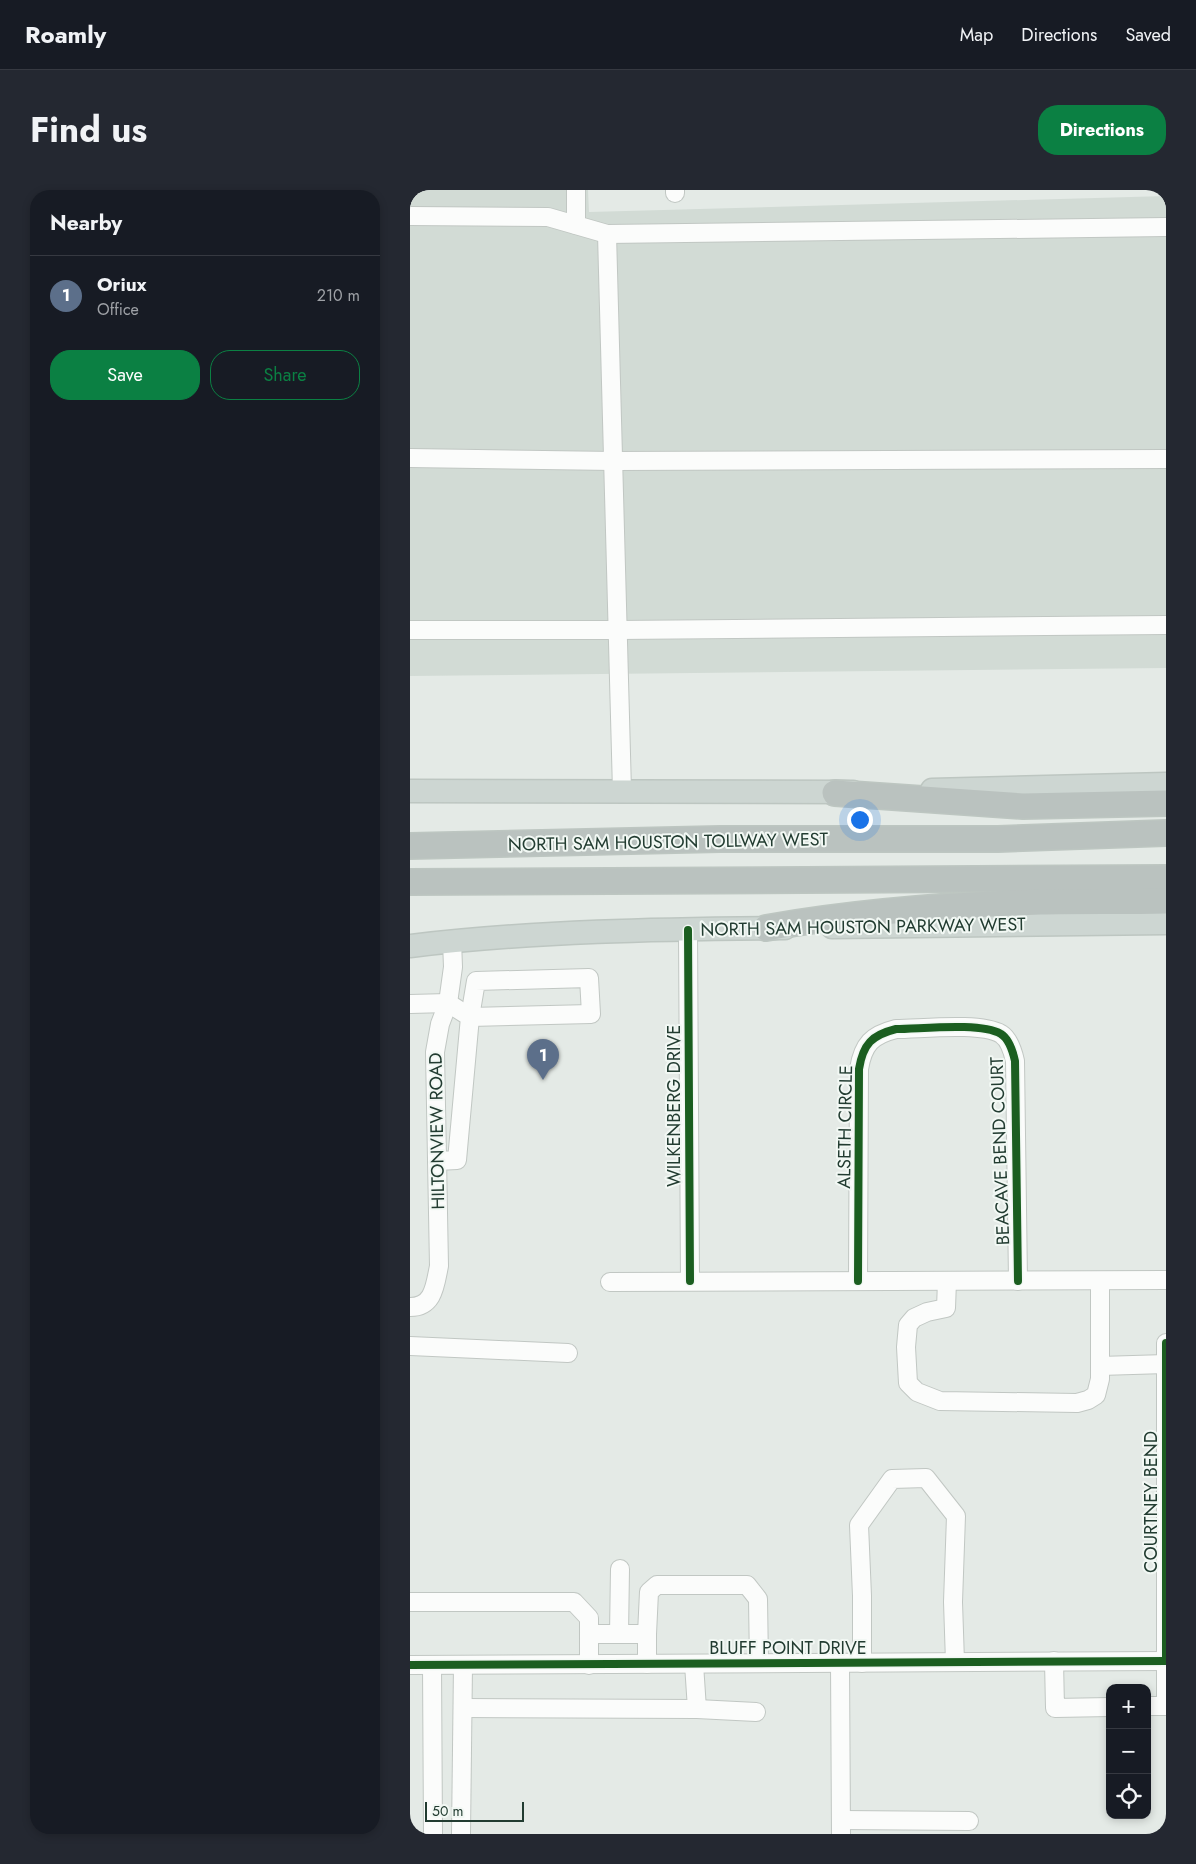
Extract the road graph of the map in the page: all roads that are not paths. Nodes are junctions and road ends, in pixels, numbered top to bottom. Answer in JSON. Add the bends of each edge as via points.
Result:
{"nodes":[{"id":1,"x":576,"y":190,"type":"edge"},
{"id":2,"x":410,"y":216,"type":"edge"},
{"id":3,"x":576,"y":224,"type":"junction"},
{"id":4,"x":1166,"y":227,"type":"edge"},
{"id":5,"x":607,"y":234,"type":"junction"},
{"id":6,"x":410,"y":458,"type":"edge"},
{"id":7,"x":1166,"y":459,"type":"edge"},
{"id":8,"x":613,"y":461,"type":"junction"},
{"id":9,"x":1166,"y":625,"type":"edge"},
{"id":10,"x":410,"y":630,"type":"edge"},
{"id":11,"x":618,"y":630,"type":"junction"},
{"id":12,"x":1166,"y":784,"type":"edge"},
{"id":13,"x":410,"y":791,"type":"edge"},
{"id":14,"x":622,"y":791,"type":"junction"},
{"id":15,"x":835,"y":793,"type":"junction"},
{"id":16,"x":1166,"y":803,"type":"edge"},
{"id":17,"x":1166,"y":832,"type":"edge"},
{"id":18,"x":410,"y":846,"type":"edge"},
{"id":19,"x":1166,"y":878,"type":"edge"},
{"id":20,"x":410,"y":882,"type":"edge"},
{"id":21,"x":1166,"y":901,"type":"edge"},
{"id":22,"x":1166,"y":923,"type":"edge"},
{"id":23,"x":766,"y":928,"type":"junction"},
{"id":24,"x":688,"y":930,"type":"junction"},
{"id":25,"x":452,"y":941,"type":"junction"},
{"id":26,"x":410,"y":946,"type":"edge"},
{"id":27,"x":448,"y":1003,"type":"junction"},
{"id":28,"x":410,"y":1004,"type":"edge"},
{"id":29,"x":470,"y":1017,"type":"junction"},
{"id":30,"x":932,"y":1028,"type":"joint"},
{"id":31,"x":437,"y":1161,"type":"junction"},
{"id":32,"x":1166,"y":1280,"type":"edge"},
{"id":33,"x":858,"y":1281,"type":"junction"},
{"id":34,"x":947,"y":1281,"type":"junction"},
{"id":35,"x":1018,"y":1281,"type":"junction"},
{"id":36,"x":1100,"y":1281,"type":"junction"},
{"id":37,"x":610,"y":1282,"type":"dead end"},
{"id":38,"x":690,"y":1282,"type":"junction"},
{"id":39,"x":410,"y":1307,"type":"edge"},
{"id":40,"x":1166,"y":1343,"type":"edge"},
{"id":41,"x":410,"y":1346,"type":"edge"},
{"id":42,"x":568,"y":1353,"type":"dead end"},
{"id":43,"x":1166,"y":1364,"type":"edge"},
{"id":44,"x":1100,"y":1366,"type":"junction"},
{"id":45,"x":1166,"y":1450,"type":"edge"},
{"id":46,"x":1166,"y":1496,"type":"edge"},
{"id":47,"x":620,"y":1569,"type":"dead end"},
{"id":48,"x":410,"y":1602,"type":"edge"},
{"id":49,"x":589,"y":1634,"type":"junction"},
{"id":50,"x":619,"y":1634,"type":"junction"},
{"id":51,"x":647,"y":1634,"type":"junction"},
{"id":52,"x":1166,"y":1661,"type":"edge"},
{"id":53,"x":955,"y":1662,"type":"junction"},
{"id":54,"x":1054,"y":1662,"type":"junction"},
{"id":55,"x":759,"y":1663,"type":"junction"},
{"id":56,"x":840,"y":1663,"type":"junction"},
{"id":57,"x":862,"y":1663,"type":"junction"},
{"id":58,"x":589,"y":1664,"type":"junction"},
{"id":59,"x":647,"y":1664,"type":"junction"},
{"id":60,"x":694,"y":1664,"type":"junction"},
{"id":61,"x":410,"y":1665,"type":"edge"},
{"id":62,"x":432,"y":1665,"type":"junction"},
{"id":63,"x":463,"y":1665,"type":"junction"},
{"id":64,"x":1151,"y":1706,"type":"edge"},
{"id":65,"x":1166,"y":1706,"type":"edge"},
{"id":66,"x":1106,"y":1707,"type":"edge"},
{"id":67,"x":463,"y":1708,"type":"junction"},
{"id":68,"x":697,"y":1709,"type":"junction"},
{"id":69,"x":756,"y":1712,"type":"dead end"},
{"id":70,"x":1166,"y":1719,"type":"edge"},
{"id":71,"x":969,"y":1821,"type":"dead end"},
{"id":72,"x":841,"y":1827,"type":"edge"},
{"id":73,"x":433,"y":1834,"type":"edge"},
{"id":74,"x":461,"y":1834,"type":"edge"}],
"edges":[{"from":1,"to":3,"type":"street"},
{"from":2,"to":3,"type":"street","via":[[548,217]]},
{"from":3,"to":5,"type":"street"},
{"from":4,"to":5,"type":"street"},
{"from":5,"to":8,"type":"street"},
{"from":6,"to":8,"type":"street"},
{"from":7,"to":8,"type":"street"},
{"from":8,"to":11,"type":"street"},
{"from":9,"to":11,"type":"street"},
{"from":10,"to":11,"type":"street"},
{"from":11,"to":14,"type":"street"},
{"from":12,"to":15,"type":"main road"},
{"from":13,"to":14,"type":"main road"},
{"from":14,"to":15,"type":"main road"},
{"from":15,"to":16,"type":"highway","via":[[1023,806]]},
{"from":17,"to":18,"type":"highway","name":"NORTH SAM HOUSTON TOLLWAY WEST","via":[[998,839],[720,839]]},
{"from":19,"to":20,"type":"highway","name":"NORTH SAM HOUSTON TOLLWAY WEST"},
{"from":21,"to":23,"type":"highway","via":[[1039,902],[963,907],[822,918]]},
{"from":22,"to":23,"type":"main road","name":"NORTH SAM HOUSTON PARKWAY WEST"},
{"from":23,"to":24,"type":"main road","name":"NORTH SAM HOUSTON PARKWAY WEST"},
{"from":24,"to":25,"type":"main road","name":"NORTH SAM HOUSTON PARKWAY WEST","via":[[580,932]]},
{"from":24,"to":38,"type":"street","name":"WILKENBERG DRIVE"},
{"from":25,"to":26,"type":"main road","name":"NORTH SAM HOUSTON PARKWAY WEST"},
{"from":25,"to":27,"type":"street","name":"HILTONVIEW ROAD"},
{"from":27,"to":28,"type":"street"},
{"from":27,"to":29,"type":"street"},
{"from":27,"to":31,"type":"street","name":"HILTONVIEW ROAD","via":[[435,1052]]},
{"from":29,"to":29,"type":"street","via":[[476,981],[589,978],[592,1014]]},
{"from":29,"to":31,"type":"street","via":[[457,1160]]},
{"from":30,"to":33,"type":"street","name":"ALSETH CIRCLE","via":[[883,1032],[873,1038],[861,1057]]},
{"from":30,"to":35,"type":"street","name":"BEACAVE BEND COURT","via":[[982,1028],[1002,1034],[1013,1050]]},
{"from":31,"to":39,"type":"street","name":"HILTONVIEW ROAD","via":[[439,1266],[435,1287],[427,1303]]},
{"from":32,"to":36,"type":"street"},
{"from":33,"to":34,"type":"street"},
{"from":33,"to":38,"type":"street"},
{"from":34,"to":35,"type":"street"},
{"from":34,"to":44,"type":"street","via":[[946,1308],[927,1312],[908,1325],[908,1383],[916,1392],[940,1402],[1077,1402],[1096,1395]]},
{"from":35,"to":36,"type":"street"},
{"from":36,"to":44,"type":"street"},
{"from":37,"to":38,"type":"street"},
{"from":40,"to":43,"type":"street","name":"COURTNEY BEND"},
{"from":41,"to":42,"type":"street"},
{"from":43,"to":44,"type":"street"},
{"from":43,"to":45,"type":"street","name":"COURTNEY BEND"},
{"from":45,"to":46,"type":"street","name":"COURTNEY BEND"},
{"from":46,"to":52,"type":"street","name":"COURTNEY BEND"},
{"from":47,"to":50,"type":"street"},
{"from":48,"to":49,"type":"street","via":[[574,1602],[589,1618]]},
{"from":49,"to":50,"type":"street"},
{"from":49,"to":58,"type":"street"},
{"from":50,"to":51,"type":"street"},
{"from":51,"to":55,"type":"street","via":[[649,1592],[657,1584],[747,1585],[758,1599]]},
{"from":51,"to":59,"type":"street"},
{"from":52,"to":54,"type":"street","name":"BLUFF POINT DRIVE"},
{"from":52,"to":65,"type":"street","name":"COURTNEY BEND"},
{"from":53,"to":54,"type":"street","name":"BLUFF POINT DRIVE"},
{"from":53,"to":57,"type":"street","name":"BLUFF POINT DRIVE"},
{"from":53,"to":57,"type":"street","via":[[956,1516],[926,1478],[892,1479],[858,1525]]},
{"from":54,"to":66,"type":"street","via":[[1055,1708]]},
{"from":55,"to":56,"type":"street","name":"BLUFF POINT DRIVE"},
{"from":55,"to":60,"type":"street","name":"BLUFF POINT DRIVE"},
{"from":56,"to":57,"type":"street","name":"BLUFF POINT DRIVE"},
{"from":56,"to":72,"type":"street"},
{"from":58,"to":59,"type":"street","name":"BLUFF POINT DRIVE"},
{"from":58,"to":63,"type":"street","name":"BLUFF POINT DRIVE"},
{"from":59,"to":60,"type":"street","name":"BLUFF POINT DRIVE"},
{"from":60,"to":68,"type":"street"},
{"from":61,"to":62,"type":"street","name":"BLUFF POINT DRIVE"},
{"from":62,"to":63,"type":"street","name":"BLUFF POINT DRIVE"},
{"from":62,"to":73,"type":"street"},
{"from":63,"to":67,"type":"street"},
{"from":64,"to":65,"type":"street"},
{"from":65,"to":70,"type":"street","name":"COURTNEY BEND"},
{"from":67,"to":68,"type":"street"},
{"from":67,"to":74,"type":"street"},
{"from":68,"to":69,"type":"street"},
{"from":71,"to":72,"type":"street"}]}
